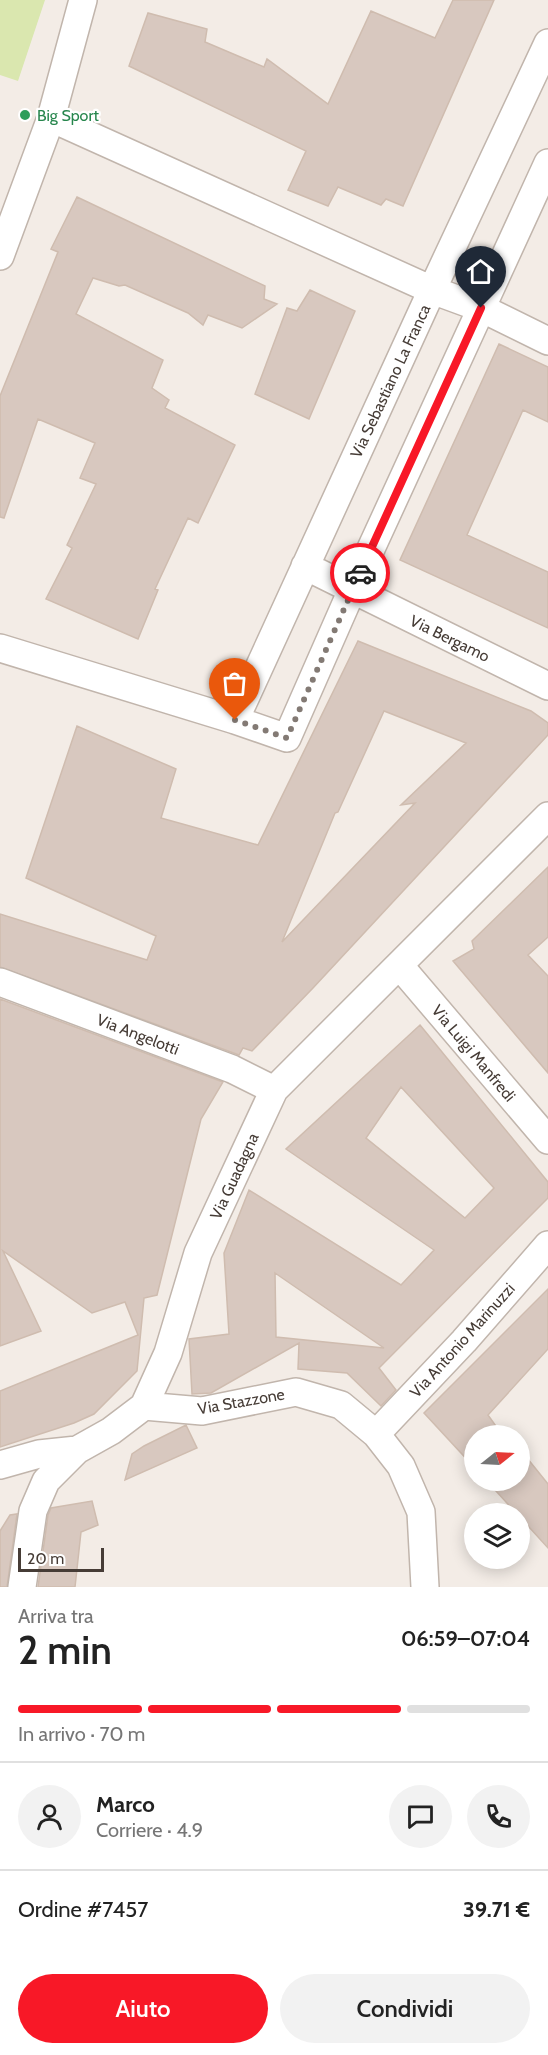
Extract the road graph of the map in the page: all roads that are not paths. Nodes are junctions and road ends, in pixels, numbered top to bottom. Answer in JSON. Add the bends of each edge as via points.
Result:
{"nodes":[{"id":1,"x":83,"y":0,"type":"edge"},
{"id":2,"x":548,"y":43,"type":"edge"},
{"id":3,"x":51,"y":118,"type":"junction"},
{"id":4,"x":548,"y":163,"type":"edge"},
{"id":5,"x":0,"y":256,"type":"edge"},
{"id":6,"x":432,"y":290,"type":"junction"},
{"id":7,"x":481,"y":308,"type":"junction"},
{"id":8,"x":548,"y":341,"type":"edge"},
{"id":9,"x":304,"y":566,"type":"junction"},
{"id":10,"x":352,"y":590,"type":"junction"},
{"id":11,"x":0,"y":648,"type":"edge"},
{"id":12,"x":548,"y":686,"type":"edge"},
{"id":13,"x":235,"y":720,"type":"junction"},
{"id":14,"x":548,"y":816,"type":"edge"},
{"id":15,"x":399,"y":965,"type":"junction"},
{"id":16,"x":0,"y":982,"type":"edge"},
{"id":17,"x":274,"y":1090,"type":"junction"},
{"id":18,"x":548,"y":1140,"type":"edge"},
{"id":19,"x":548,"y":1245,"type":"edge"},
{"id":20,"x":144,"y":1406,"type":"junction"},
{"id":21,"x":376,"y":1434,"type":"junction"},
{"id":22,"x":77,"y":1450,"type":"junction"},
{"id":23,"x":0,"y":1465,"type":"edge"},
{"id":24,"x":22,"y":1587,"type":"edge"},
{"id":25,"x":425,"y":1587,"type":"edge"}],
"edges":[{"from":1,"to":3,"type":"street"},
{"from":2,"to":6,"type":"street","name":"Via Sebastiano La Franca"},
{"from":3,"to":5,"type":"street"},
{"from":3,"to":6,"type":"street"},
{"from":4,"to":7,"type":"street"},
{"from":6,"to":7,"type":"street"},
{"from":6,"to":9,"type":"street","name":"Via Sebastiano La Franca"},
{"from":7,"to":8,"type":"street"},
{"from":7,"to":10,"type":"street"},
{"from":9,"to":10,"type":"street","name":"Via Bergamo"},
{"from":9,"to":13,"type":"street","name":"Via Sebastiano La Franca"},
{"from":10,"to":12,"type":"street","name":"Via Bergamo"},
{"from":10,"to":13,"type":"street","via":[[287,738]]},
{"from":11,"to":13,"type":"street"},
{"from":14,"to":15,"type":"street","name":"Via Guadagna"},
{"from":15,"to":17,"type":"street","name":"Via Guadagna"},
{"from":15,"to":18,"type":"street","name":"Via Luigi Manfredi"},
{"from":16,"to":17,"type":"street","name":"Via Angelotti","via":[[232,1069]]},
{"from":17,"to":20,"type":"street","name":"Via Guadagna","via":[[198,1253],[168,1353]]},
{"from":19,"to":21,"type":"street","name":"Via Antonio Marinuzzi"},
{"from":20,"to":21,"type":"street","name":"Via Stazzone","via":[[202,1411],[296,1392],[341,1405]]},
{"from":20,"to":22,"type":"street","name":"Via Guadagna"},
{"from":21,"to":25,"type":"street","name":"Via Stazzone","via":[[401,1466],[421,1512]]},
{"from":22,"to":23,"type":"street","via":[[39,1454]]},
{"from":22,"to":24,"type":"street","name":"Via Guadagna","via":[[46,1481],[33,1511]]}]}
